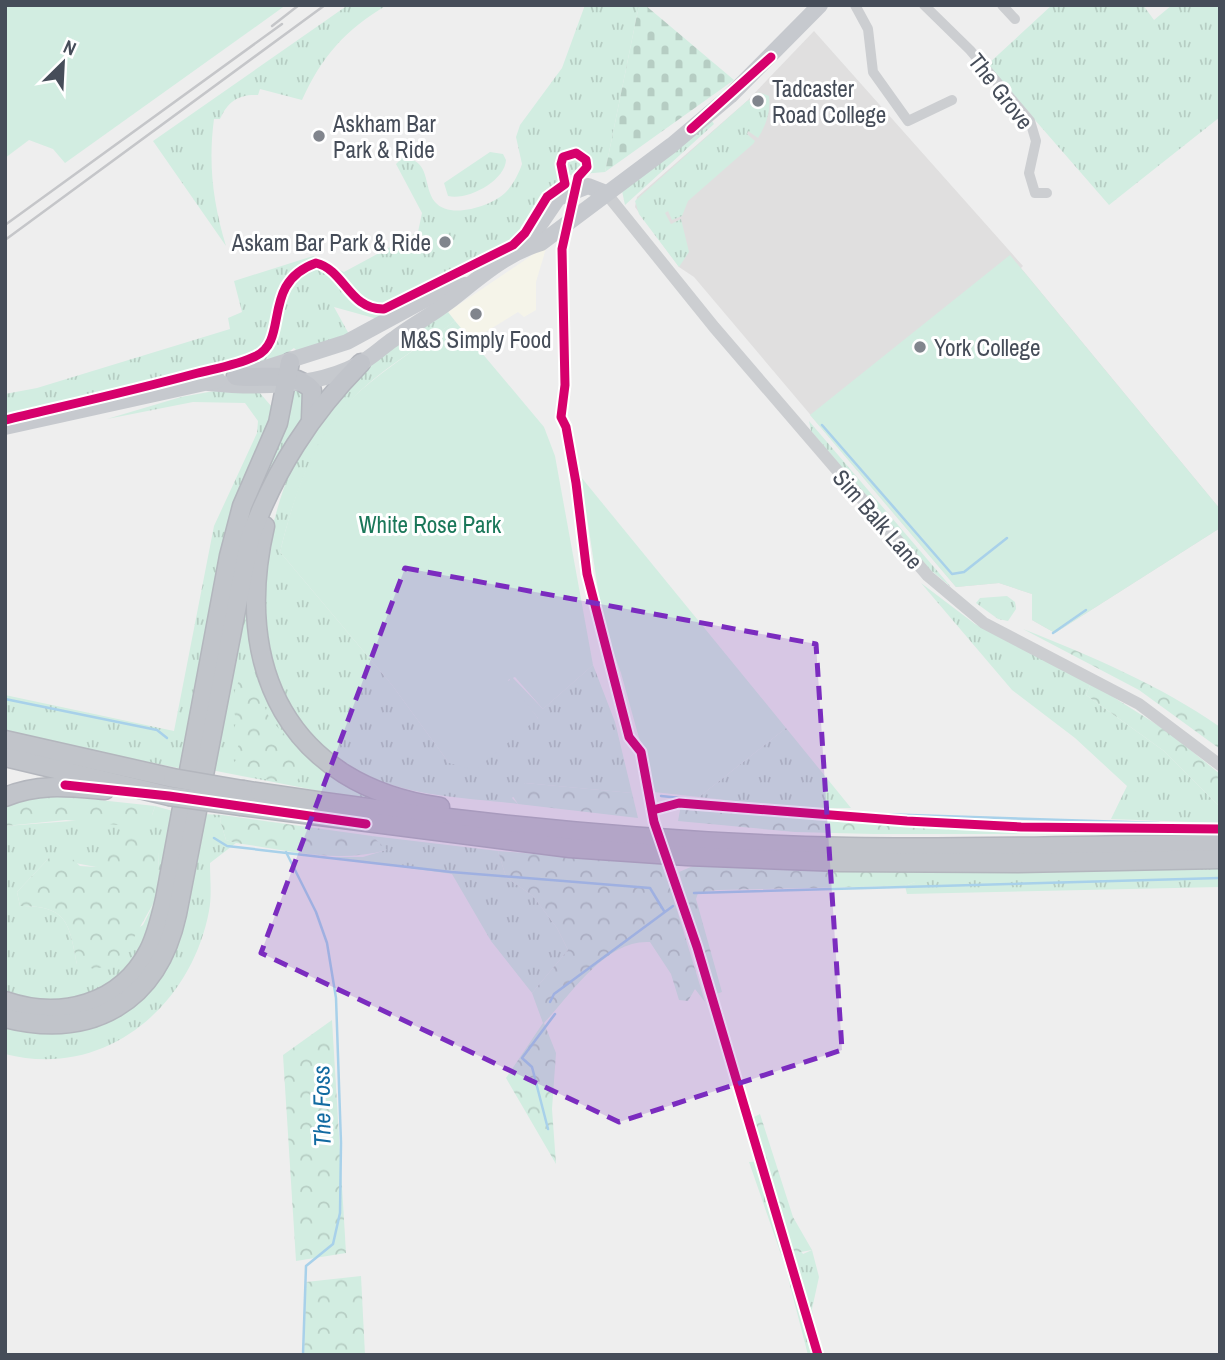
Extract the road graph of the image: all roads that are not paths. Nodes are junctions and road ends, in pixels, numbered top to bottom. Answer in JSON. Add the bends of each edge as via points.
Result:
{"nodes":[{"id":1,"x":820,"y":5,"type":"edge"},
{"id":2,"x":855,"y":5,"type":"edge"},
{"id":3,"x":924,"y":5,"type":"edge"},
{"id":4,"x":1002,"y":5,"type":"edge"},
{"id":5,"x":1015,"y":19,"type":"dead end"},
{"id":6,"x":952,"y":100,"type":"dead end"},
{"id":7,"x":606,"y":193,"type":"junction"},
{"id":8,"x":1047,"y":193,"type":"dead end"},
{"id":9,"x":524,"y":248,"type":"junction"},
{"id":10,"x":466,"y":285,"type":"junction"},
{"id":11,"x":361,"y":363,"type":"junction"},
{"id":12,"x":236,"y":376,"type":"joint"},
{"id":13,"x":292,"y":376,"type":"junction"},
{"id":14,"x":208,"y":383,"type":"junction"},
{"id":15,"x":258,"y":386,"type":"junction"},
{"id":16,"x":279,"y":418,"type":"junction"},
{"id":17,"x":311,"y":418,"type":"junction"},
{"id":18,"x":5,"y":427,"type":"edge"},
{"id":19,"x":281,"y":465,"type":"junction"},
{"id":20,"x":5,"y":740,"type":"edge"},
{"id":21,"x":5,"y":757,"type":"edge"},
{"id":22,"x":1215,"y":760,"type":"edge"},
{"id":23,"x":171,"y":787,"type":"junction"},
{"id":24,"x":5,"y":797,"type":"edge"},
{"id":25,"x":242,"y":798,"type":"junction"},
{"id":26,"x":543,"y":828,"type":"junction"},
{"id":27,"x":638,"y":844,"type":"junction"},
{"id":28,"x":1220,"y":844,"type":"edge"},
{"id":29,"x":685,"y":847,"type":"junction"},
{"id":30,"x":1220,"y":859,"type":"edge"},
{"id":31,"x":5,"y":1001,"type":"edge"},
{"id":32,"x":5,"y":1018,"type":"edge"}],
"edges":[{"from":1,"to":7,"type":"main road","via":[[730,96]]},
{"from":2,"to":6,"type":"street","via":[[868,29],[873,72],[908,121]]},
{"from":3,"to":8,"type":"street","name":"The Grove","via":[[970,50],[1030,121],[1036,141],[1028,173],[1032,197]]},
{"from":4,"to":5,"type":"street"},
{"from":7,"to":9,"type":"main road","via":[[541,243]]},
{"from":7,"to":9,"type":"main road","via":[[588,186],[558,198]]},
{"from":7,"to":22,"type":"street","name":"Sim Balk Lane","via":[[714,327],[928,576],[984,623],[1139,704]]},
{"from":9,"to":10,"type":"main road"},
{"from":10,"to":11,"type":"main road"},
{"from":10,"to":13,"type":"main road","via":[[443,290]]},
{"from":11,"to":13,"type":"main road"},
{"from":11,"to":17,"type":"highway"},
{"from":12,"to":13,"type":"highway"},
{"from":12,"to":14,"type":"main road"},
{"from":13,"to":15,"type":"main road"},
{"from":13,"to":16,"type":"highway"},
{"from":13,"to":17,"type":"highway","via":[[312,390]]},
{"from":14,"to":15,"type":"main road"},
{"from":14,"to":18,"type":"main road"},
{"from":15,"to":16,"type":"highway","via":[[274,398]]},
{"from":16,"to":31,"type":"highway","via":[[242,506],[229,556],[165,899],[149,950],[124,983],[87,1005],[45,1011]]},
{"from":17,"to":19,"type":"highway"},
{"from":19,"to":26,"type":"highway","via":[[260,550],[254,607],[261,659],[287,719],[311,747],[355,782],[393,797],[516,818]]},
{"from":19,"to":32,"type":"highway","via":[[243,563],[172,938],[162,961],[140,990],[96,1018],[60,1026]]},
{"from":20,"to":23,"type":"highway"},
{"from":21,"to":23,"type":"highway"},
{"from":23,"to":24,"type":"highway","via":[[53,785]]},
{"from":23,"to":25,"type":"highway","bridge":true},
{"from":25,"to":26,"type":"highway"},
{"from":25,"to":27,"type":"highway","via":[[570,848]]},
{"from":26,"to":27,"type":"highway"},
{"from":27,"to":29,"type":"highway"},
{"from":28,"to":29,"type":"highway"},
{"from":29,"to":30,"type":"highway","via":[[840,862]]}]}
